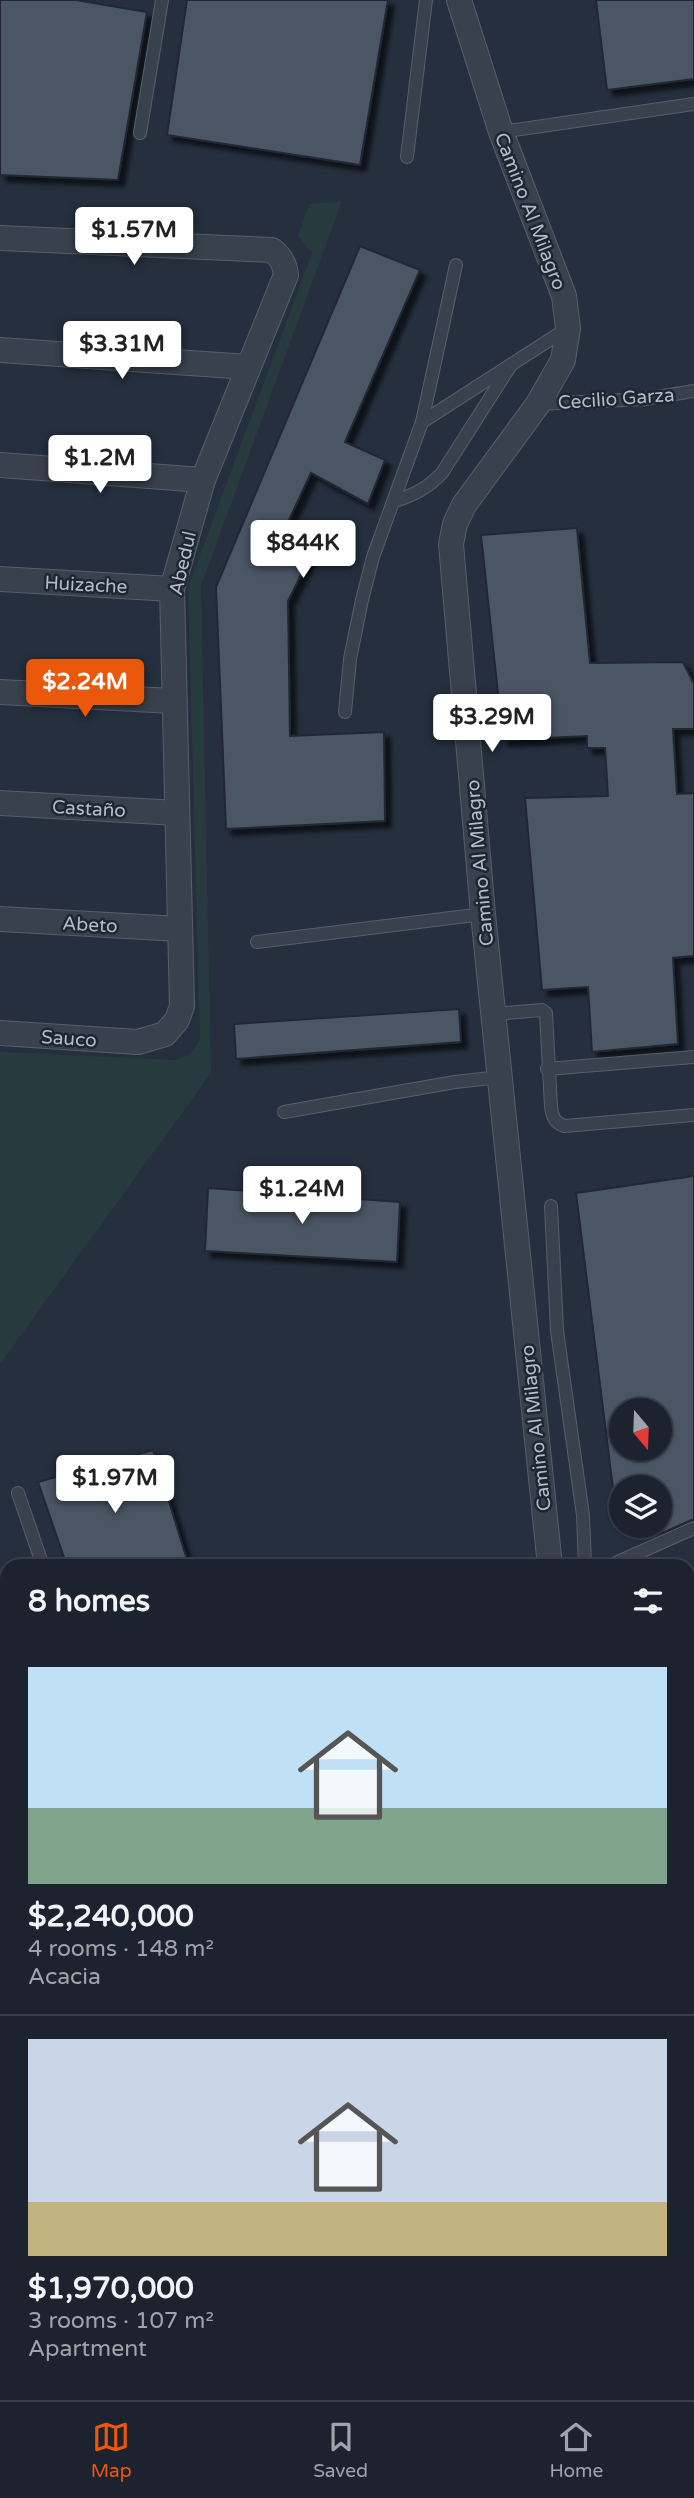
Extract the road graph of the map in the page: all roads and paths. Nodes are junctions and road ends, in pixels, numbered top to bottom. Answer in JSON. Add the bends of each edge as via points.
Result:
{"nodes":[{"id":1,"x":162,"y":0,"type":"edge"},
{"id":2,"x":426,"y":0,"type":"edge"},
{"id":3,"x":459,"y":0,"type":"edge"},
{"id":4,"x":694,"y":104,"type":"edge"},
{"id":5,"x":501,"y":132,"type":"junction"},
{"id":6,"x":140,"y":133,"type":"dead end"},
{"id":7,"x":407,"y":157,"type":"dead end"},
{"id":8,"x":0,"y":238,"type":"edge"},
{"id":9,"x":456,"y":265,"type":"dead end"},
{"id":10,"x":568,"y":328,"type":"junction"},
{"id":11,"x":0,"y":350,"type":"edge"},
{"id":12,"x":512,"y":365,"type":"junction"},
{"id":13,"x":248,"y":367,"type":"junction"},
{"id":14,"x":694,"y":391,"type":"edge"},
{"id":15,"x":538,"y":404,"type":"junction"},
{"id":16,"x":422,"y":422,"type":"junction"},
{"id":17,"x":0,"y":466,"type":"edge"},
{"id":18,"x":203,"y":480,"type":"junction"},
{"id":19,"x":393,"y":502,"type":"junction"},
{"id":20,"x":0,"y":579,"type":"edge"},
{"id":21,"x":172,"y":589,"type":"junction"},
{"id":22,"x":0,"y":692,"type":"edge"},
{"id":23,"x":173,"y":701,"type":"junction"},
{"id":24,"x":345,"y":712,"type":"dead end"},
{"id":25,"x":0,"y":803,"type":"edge"},
{"id":26,"x":177,"y":813,"type":"junction"},
{"id":27,"x":483,"y":914,"type":"junction"},
{"id":28,"x":0,"y":919,"type":"edge"},
{"id":29,"x":180,"y":929,"type":"junction"},
{"id":30,"x":257,"y":942,"type":"dead end"},
{"id":31,"x":494,"y":1014,"type":"junction"},
{"id":32,"x":0,"y":1033,"type":"edge"},
{"id":33,"x":138,"y":1042,"type":"joint"},
{"id":34,"x":694,"y":1057,"type":"edge"},
{"id":35,"x":547,"y":1069,"type":"junction"},
{"id":36,"x":500,"y":1077,"type":"junction"},
{"id":37,"x":284,"y":1112,"type":"dead end"},
{"id":38,"x":694,"y":1115,"type":"edge"},
{"id":39,"x":551,"y":1206,"type":"dead end"},
{"id":40,"x":18,"y":1493,"type":"dead end"},
{"id":41,"x":694,"y":1528,"type":"edge"},
{"id":42,"x":41,"y":1559,"type":"edge"},
{"id":43,"x":549,"y":1559,"type":"edge"},
{"id":44,"x":585,"y":1559,"type":"edge"},
{"id":45,"x":625,"y":1559,"type":"edge"}],
"edges":[{"from":1,"to":6,"type":"lane"},
{"from":2,"to":7,"type":"lane"},
{"from":3,"to":5,"type":"street","name":"Camino Al Milagro"},
{"from":4,"to":5,"type":"lane"},
{"from":5,"to":10,"type":"street","name":"Camino Al Milagro","via":[[564,296]]},
{"from":8,"to":13,"type":"street","name":"Abedul","via":[[272,250],[280,257],[286,275]]},
{"from":9,"to":16,"type":"lane"},
{"from":10,"to":12,"type":"lane"},
{"from":10,"to":15,"type":"street","name":"Camino Al Milagro","via":[[563,360]]},
{"from":11,"to":13,"type":"street"},
{"from":12,"to":16,"type":"lane"},
{"from":12,"to":19,"type":"lane","via":[[431,486]]},
{"from":13,"to":18,"type":"street","name":"Abedul"},
{"from":14,"to":15,"type":"lane","name":"Cecilio Garza","via":[[645,399]]},
{"from":15,"to":27,"type":"street","name":"Camino Al Milagro","via":[[464,505],[452,544]]},
{"from":16,"to":19,"type":"lane"},
{"from":17,"to":18,"type":"street"},
{"from":18,"to":21,"type":"street","name":"Abedul"},
{"from":19,"to":24,"type":"lane","via":[[362,600],[349,659]]},
{"from":20,"to":21,"type":"street","name":"Huizache"},
{"from":21,"to":23,"type":"street","name":"Abedul"},
{"from":22,"to":23,"type":"street"},
{"from":23,"to":26,"type":"street","name":"Abedul"},
{"from":25,"to":26,"type":"street","name":"Castaño"},
{"from":26,"to":29,"type":"street","name":"Abedul"},
{"from":27,"to":30,"type":"lane"},
{"from":27,"to":31,"type":"street","name":"Camino Al Milagro"},
{"from":28,"to":29,"type":"street","name":"Abeto"},
{"from":29,"to":33,"type":"street","name":"Abedul","via":[[183,1006],[165,1034]]},
{"from":31,"to":35,"type":"lane","via":[[546,1013]]},
{"from":31,"to":36,"type":"street","name":"Camino Al Milagro"},
{"from":32,"to":33,"type":"street","name":"Sauco"},
{"from":34,"to":35,"type":"lane"},
{"from":35,"to":38,"type":"lane","via":[[552,1114],[564,1126]]},
{"from":36,"to":37,"type":"lane"},
{"from":36,"to":43,"type":"street","name":"Camino Al Milagro"},
{"from":39,"to":44,"type":"lane","via":[[557,1331],[583,1515]]},
{"from":40,"to":42,"type":"lane"},
{"from":41,"to":45,"type":"lane"}]}
